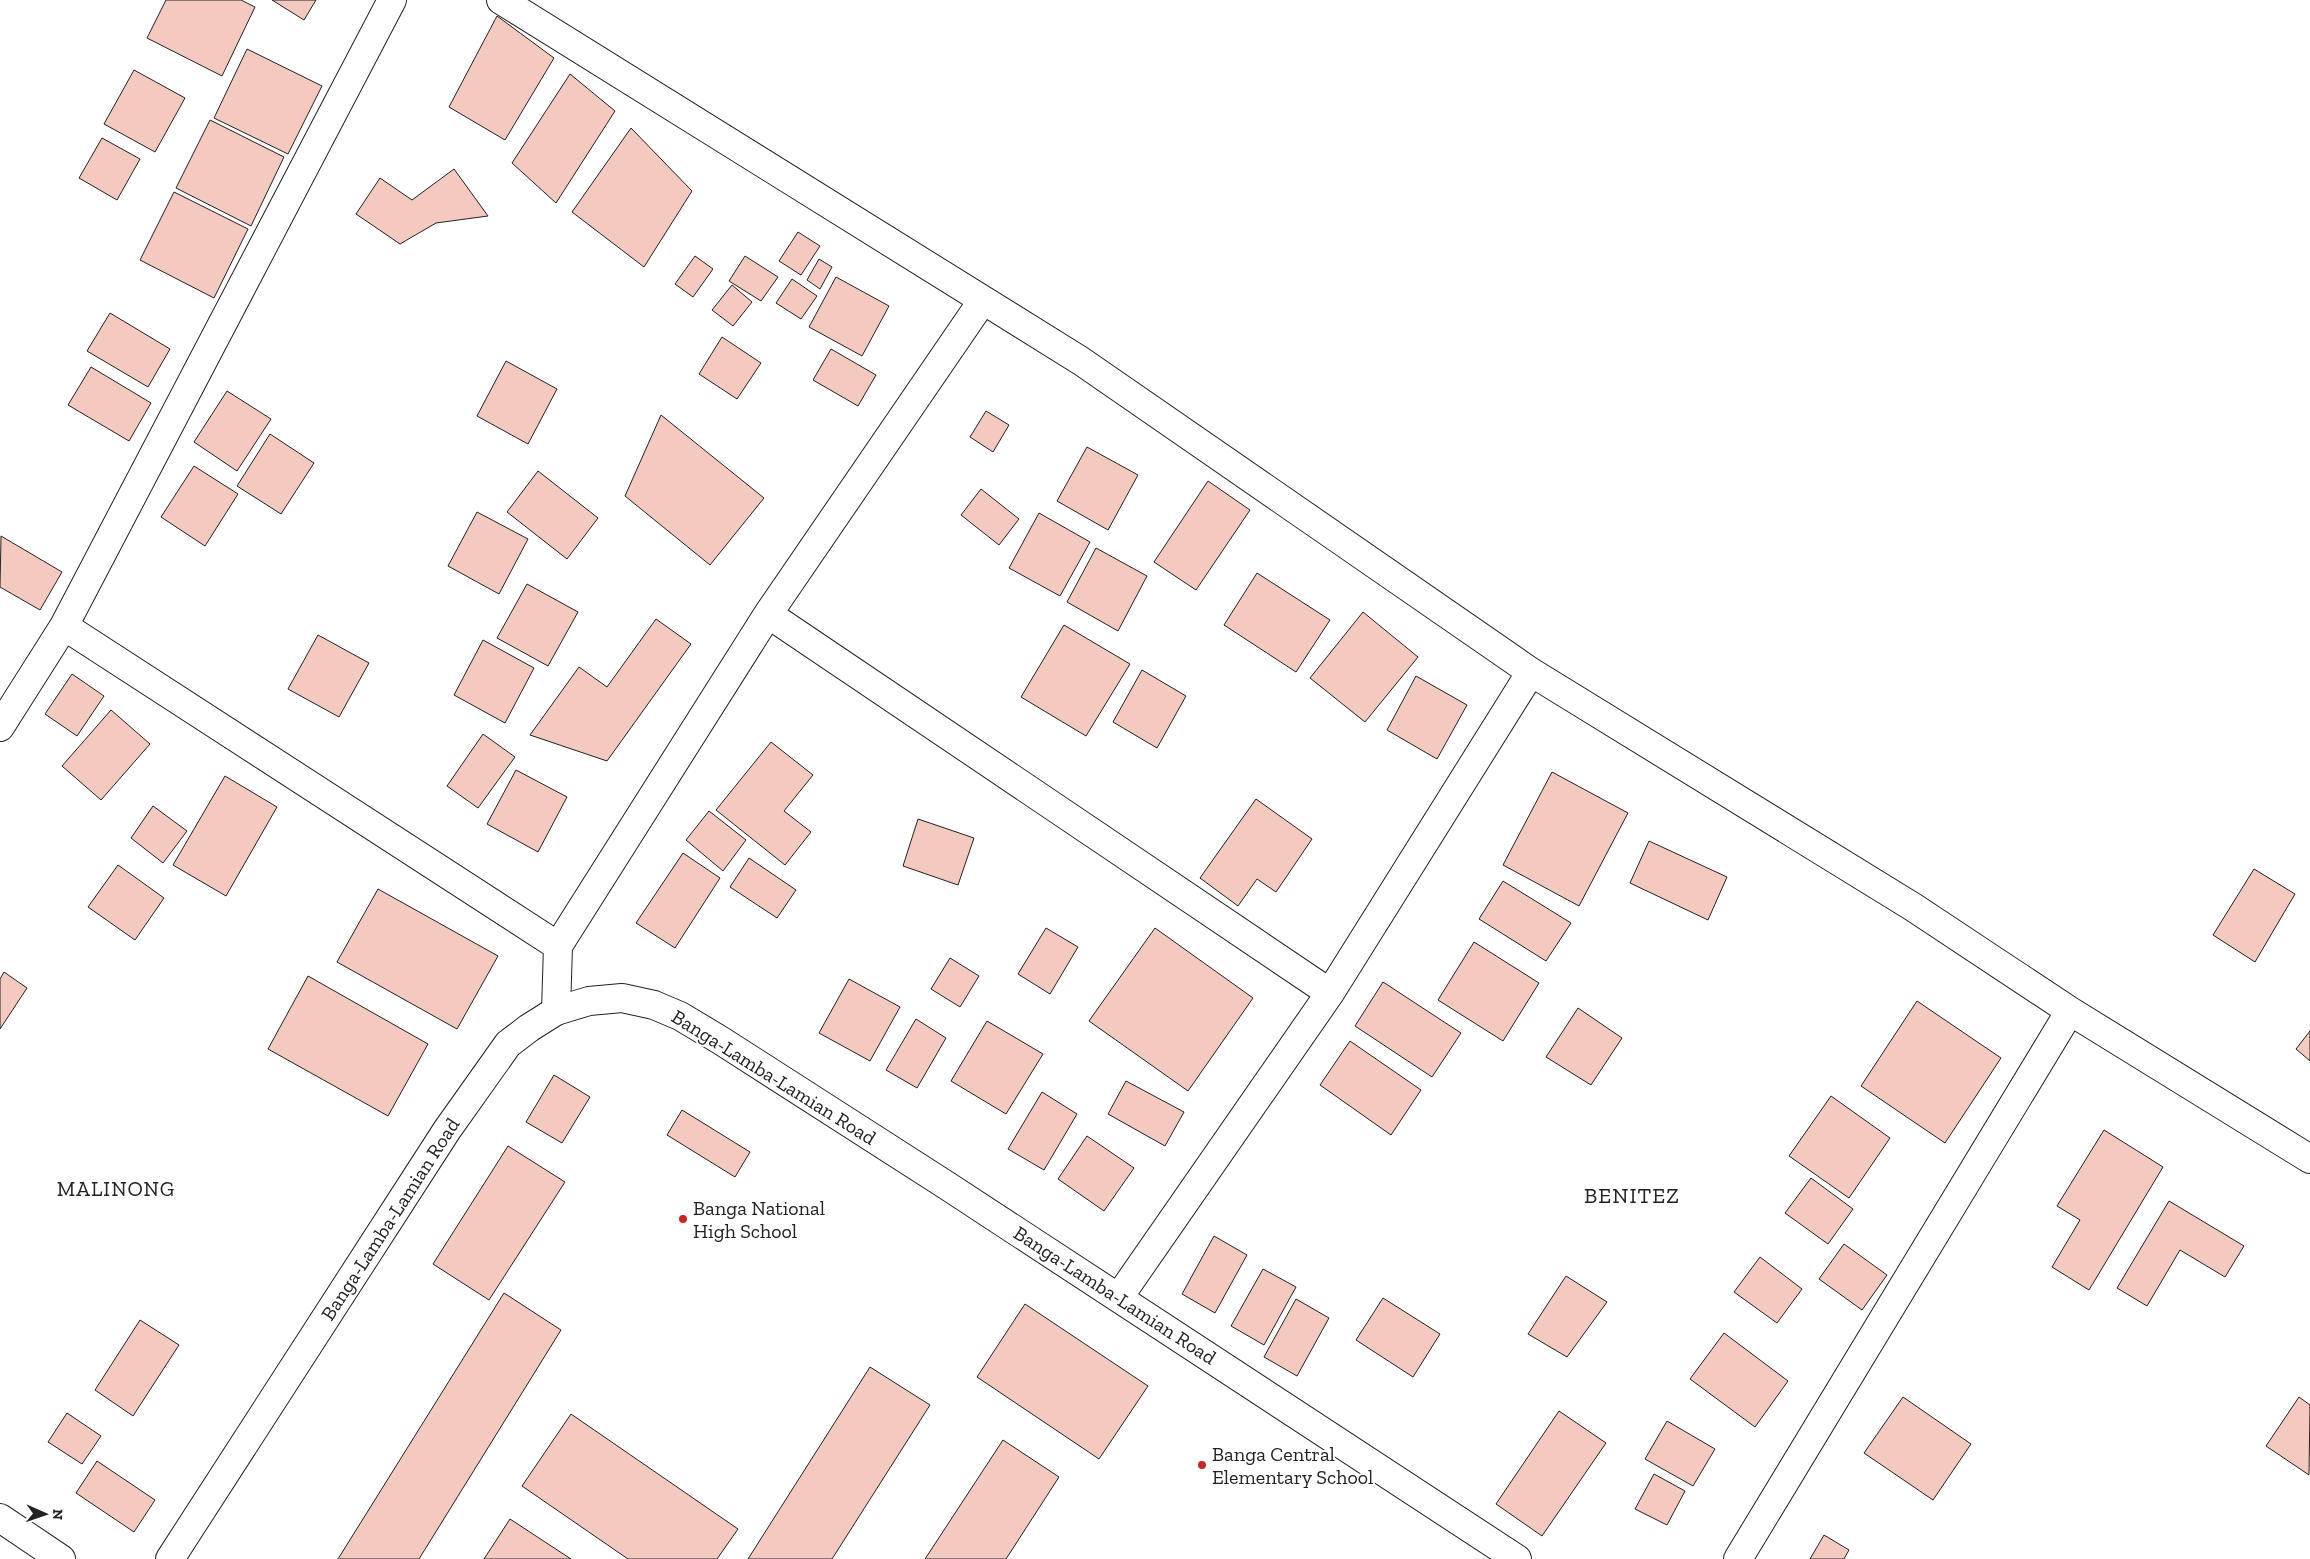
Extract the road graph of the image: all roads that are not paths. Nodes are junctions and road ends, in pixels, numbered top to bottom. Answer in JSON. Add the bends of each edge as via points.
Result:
{"nodes":[{"id":1,"x":392,"y":0,"type":"edge"},
{"id":2,"x":501,"y":0,"type":"edge"},
{"id":3,"x":983,"y":300,"type":"junction"},
{"id":4,"x":768,"y":614,"type":"junction"},
{"id":5,"x":64,"y":626,"type":"junction"},
{"id":6,"x":1531,"y":672,"type":"junction"},
{"id":7,"x":0,"y":727,"type":"edge"},
{"id":8,"x":558,"y":946,"type":"junction"},
{"id":9,"x":1330,"y":993,"type":"junction"},
{"id":10,"x":556,"y":1011,"type":"junction"},
{"id":11,"x":2070,"y":1011,"type":"junction"},
{"id":12,"x":2310,"y":1159,"type":"edge"},
{"id":13,"x":1119,"y":1297,"type":"junction"},
{"id":14,"x":0,"y":1518,"type":"edge"},
{"id":15,"x":61,"y":1559,"type":"edge"},
{"id":16,"x":170,"y":1559,"type":"edge"},
{"id":17,"x":1517,"y":1559,"type":"edge"},
{"id":18,"x":1738,"y":1559,"type":"edge"}],
"edges":[{"from":1,"to":5,"type":"street"},
{"from":2,"to":3,"type":"street"},
{"from":3,"to":4,"type":"street"},
{"from":3,"to":6,"type":"street","via":[[1081,361]]},
{"from":4,"to":8,"type":"street"},
{"from":4,"to":9,"type":"street"},
{"from":5,"to":7,"type":"street"},
{"from":5,"to":8,"type":"street"},
{"from":6,"to":9,"type":"street"},
{"from":6,"to":11,"type":"street","via":[[1913,906]]},
{"from":8,"to":10,"type":"street"},
{"from":9,"to":13,"type":"street"},
{"from":10,"to":13,"type":"street","name":"Banga-Lamba-Lamian Road","via":[[589,1001],[622,998],[654,1005],[680,1016]]},
{"from":10,"to":16,"type":"street","name":"Banga-Lamba-Lamian Road","via":[[508,1044],[487,1072]]},
{"from":11,"to":12,"type":"street"},
{"from":11,"to":18,"type":"street"},
{"from":13,"to":17,"type":"street","name":"Banga-Lamba-Lamian Road"},
{"from":14,"to":15,"type":"street"}]}
